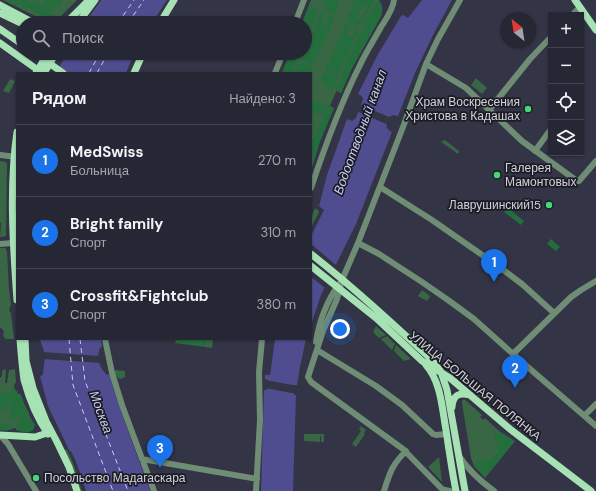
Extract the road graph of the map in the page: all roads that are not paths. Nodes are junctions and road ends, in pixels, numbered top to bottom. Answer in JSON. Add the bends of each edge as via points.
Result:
{"nodes":[{"id":1,"x":91,"y":0,"type":"edge"},
{"id":2,"x":174,"y":0,"type":"edge"},
{"id":3,"x":304,"y":0,"type":"edge"},
{"id":4,"x":460,"y":0,"type":"edge"},
{"id":5,"x":575,"y":0,"type":"edge"},
{"id":6,"x":393,"y":2,"type":"edge"},
{"id":7,"x":0,"y":5,"type":"edge"},
{"id":8,"x":580,"y":7,"type":"junction"},
{"id":9,"x":575,"y":12,"type":"edge"},
{"id":10,"x":0,"y":13,"type":"edge"},
{"id":11,"x":21,"y":16,"type":"edge"},
{"id":12,"x":73,"y":16,"type":"edge"},
{"id":13,"x":80,"y":16,"type":"edge"},
{"id":14,"x":164,"y":16,"type":"edge"},
{"id":15,"x":298,"y":16,"type":"edge"},
{"id":16,"x":16,"y":21,"type":"edge"},
{"id":17,"x":594,"y":21,"type":"edge"},
{"id":18,"x":0,"y":29,"type":"edge"},
{"id":19,"x":596,"y":30,"type":"edge"},
{"id":20,"x":16,"y":40,"type":"edge"},
{"id":21,"x":548,"y":40,"type":"edge"},
{"id":22,"x":0,"y":43,"type":"edge"},
{"id":23,"x":16,"y":54,"type":"edge"},
{"id":24,"x":26,"y":60,"type":"edge"},
{"id":25,"x":44,"y":60,"type":"edge"},
{"id":26,"x":45,"y":60,"type":"edge"},
{"id":27,"x":50,"y":60,"type":"edge"},
{"id":28,"x":52,"y":60,"type":"edge"},
{"id":29,"x":140,"y":60,"type":"edge"},
{"id":30,"x":280,"y":60,"type":"edge"},
{"id":31,"x":426,"y":64,"type":"junction"},
{"id":32,"x":37,"y":72,"type":"edge"},
{"id":33,"x":44,"y":72,"type":"edge"},
{"id":34,"x":62,"y":72,"type":"edge"},
{"id":35,"x":134,"y":72,"type":"edge"},
{"id":36,"x":275,"y":72,"type":"edge"},
{"id":37,"x":489,"y":110,"type":"junction"},
{"id":38,"x":548,"y":133,"type":"edge"},
{"id":39,"x":16,"y":144,"type":"edge"},
{"id":40,"x":535,"y":151,"type":"junction"},
{"id":41,"x":0,"y":155,"type":"edge"},
{"id":42,"x":15,"y":157,"type":"edge"},
{"id":43,"x":596,"y":161,"type":"edge"},
{"id":44,"x":312,"y":185,"type":"edge"},
{"id":45,"x":380,"y":187,"type":"junction"},
{"id":46,"x":13,"y":243,"type":"junction"},
{"id":47,"x":358,"y":243,"type":"junction"},
{"id":48,"x":0,"y":244,"type":"edge"},
{"id":49,"x":312,"y":255,"type":"edge"},
{"id":50,"x":312,"y":267,"type":"edge"},
{"id":51,"x":342,"y":280,"type":"junction"},
{"id":52,"x":596,"y":280,"type":"edge"},
{"id":53,"x":16,"y":286,"type":"edge"},
{"id":54,"x":339,"y":288,"type":"junction"},
{"id":55,"x":554,"y":313,"type":"junction"},
{"id":56,"x":20,"y":340,"type":"edge"},
{"id":57,"x":25,"y":340,"type":"edge"},
{"id":58,"x":105,"y":340,"type":"edge"},
{"id":59,"x":262,"y":340,"type":"edge"},
{"id":60,"x":317,"y":350,"type":"junction"},
{"id":61,"x":512,"y":354,"type":"junction"},
{"id":62,"x":422,"y":361,"type":"junction"},
{"id":63,"x":441,"y":372,"type":"junction"},
{"id":64,"x":472,"y":396,"type":"junction"},
{"id":65,"x":596,"y":404,"type":"edge"},
{"id":66,"x":451,"y":411,"type":"junction"},
{"id":67,"x":585,"y":415,"type":"junction"},
{"id":68,"x":596,"y":426,"type":"edge"},
{"id":69,"x":49,"y":432,"type":"junction"},
{"id":70,"x":446,"y":434,"type":"junction"},
{"id":71,"x":1,"y":435,"type":"edge"},
{"id":72,"x":406,"y":451,"type":"junction"},
{"id":73,"x":458,"y":455,"type":"junction"},
{"id":74,"x":142,"y":459,"type":"junction"},
{"id":75,"x":475,"y":476,"type":"junction"},
{"id":76,"x":257,"y":479,"type":"junction"},
{"id":77,"x":465,"y":490,"type":"edge"},
{"id":78,"x":36,"y":491,"type":"edge"},
{"id":79,"x":77,"y":491,"type":"edge"},
{"id":80,"x":154,"y":491,"type":"edge"},
{"id":81,"x":256,"y":491,"type":"edge"},
{"id":82,"x":384,"y":491,"type":"edge"},
{"id":83,"x":450,"y":491,"type":"edge"},
{"id":84,"x":456,"y":491,"type":"edge"},
{"id":85,"x":494,"y":491,"type":"edge"},
{"id":86,"x":591,"y":491,"type":"edge"}],
"edges":[{"from":1,"to":12,"type":"main road"},
{"from":1,"to":13,"type":"main road"},
{"from":2,"to":14,"type":"main road"},
{"from":3,"to":15,"type":"street"},
{"from":4,"to":31,"type":"street"},
{"from":5,"to":8,"type":"main road"},
{"from":6,"to":44,"type":"street","via":[[348,90]]},
{"from":7,"to":11,"type":"main road"},
{"from":8,"to":9,"type":"street"},
{"from":8,"to":17,"type":"main road"},
{"from":10,"to":16,"type":"main road"},
{"from":17,"to":19,"type":"main road"},
{"from":18,"to":20,"type":"main road"},
{"from":21,"to":37,"type":"street"},
{"from":22,"to":23,"type":"main road","bridge":true},
{"from":24,"to":33,"type":"main road","bridge":true},
{"from":25,"to":32,"type":"main road"},
{"from":26,"to":34,"type":"main road","bridge":true},
{"from":27,"to":33,"type":"main road"},
{"from":28,"to":33,"type":"main road"},
{"from":29,"to":35,"type":"main road"},
{"from":30,"to":36,"type":"street"},
{"from":31,"to":37,"type":"street","via":[[466,88]]},
{"from":31,"to":45,"type":"street"},
{"from":37,"to":40,"type":"street"},
{"from":38,"to":40,"type":"street"},
{"from":39,"to":42,"type":"main road"},
{"from":40,"to":43,"type":"street","via":[[578,182]]},
{"from":41,"to":42,"type":"street"},
{"from":42,"to":46,"type":"main road"},
{"from":45,"to":47,"type":"street"},
{"from":45,"to":55,"type":"street","via":[[498,266]]},
{"from":46,"to":48,"type":"street"},
{"from":46,"to":53,"type":"main road"},
{"from":47,"to":51,"type":"street"},
{"from":47,"to":61,"type":"street","via":[[448,300],[474,319]]},
{"from":49,"to":51,"type":"main road","name":"УЛИЦА БОЛЬШАЯ ПОЛЯНКА"},
{"from":50,"to":54,"type":"main road","name":"УЛИЦА БОЛЬШАЯ ПОЛЯНКА"},
{"from":51,"to":54,"type":"street"},
{"from":51,"to":63,"type":"main road","name":"УЛИЦА БОЛЬШАЯ ПОЛЯНКА","via":[[385,316],[431,359]]},
{"from":52,"to":55,"type":"street","via":[[571,297]]},
{"from":54,"to":60,"type":"street","via":[[323,316],[316,342]]},
{"from":54,"to":62,"type":"main road","name":"УЛИЦА БОЛЬШАЯ ПОЛЯНКА"},
{"from":55,"to":61,"type":"street"},
{"from":56,"to":69,"type":"main road","via":[[24,380],[36,411]]},
{"from":57,"to":69,"type":"main road","via":[[30,379]]},
{"from":58,"to":74,"type":"street","via":[[112,373]]},
{"from":59,"to":76,"type":"street"},
{"from":60,"to":70,"type":"street","via":[[380,389],[433,434]]},
{"from":60,"to":72,"type":"street","via":[[309,380]]},
{"from":61,"to":67,"type":"street"},
{"from":62,"to":63,"type":"main road","name":"УЛИЦА БОЛЬШАЯ ПОЛЯНКА"},
{"from":62,"to":70,"type":"main road","via":[[437,385]]},
{"from":63,"to":64,"type":"main road","name":"УЛИЦА БОЛЬШАЯ ПОЛЯНКА"},
{"from":63,"to":66,"type":"main road"},
{"from":64,"to":66,"type":"main road","via":[[456,396]]},
{"from":64,"to":86,"type":"main road","name":"УЛИЦА БОЛЬШАЯ ПОЛЯНКА","via":[[510,429]]},
{"from":65,"to":67,"type":"street"},
{"from":66,"to":73,"type":"main road"},
{"from":67,"to":68,"type":"street"},
{"from":69,"to":71,"type":"main road","via":[[30,438]]},
{"from":69,"to":79,"type":"main road","via":[[62,452]]},
{"from":70,"to":84,"type":"main road"},
{"from":71,"to":78,"type":"street"},
{"from":72,"to":82,"type":"street","via":[[394,464]]},
{"from":72,"to":83,"type":"street","via":[[442,489]]},
{"from":73,"to":75,"type":"street"},
{"from":73,"to":77,"type":"main road"},
{"from":74,"to":76,"type":"street"},
{"from":74,"to":80,"type":"street"},
{"from":75,"to":77,"type":"street","via":[[466,481]]},
{"from":75,"to":85,"type":"street"},
{"from":76,"to":81,"type":"street"}]}
